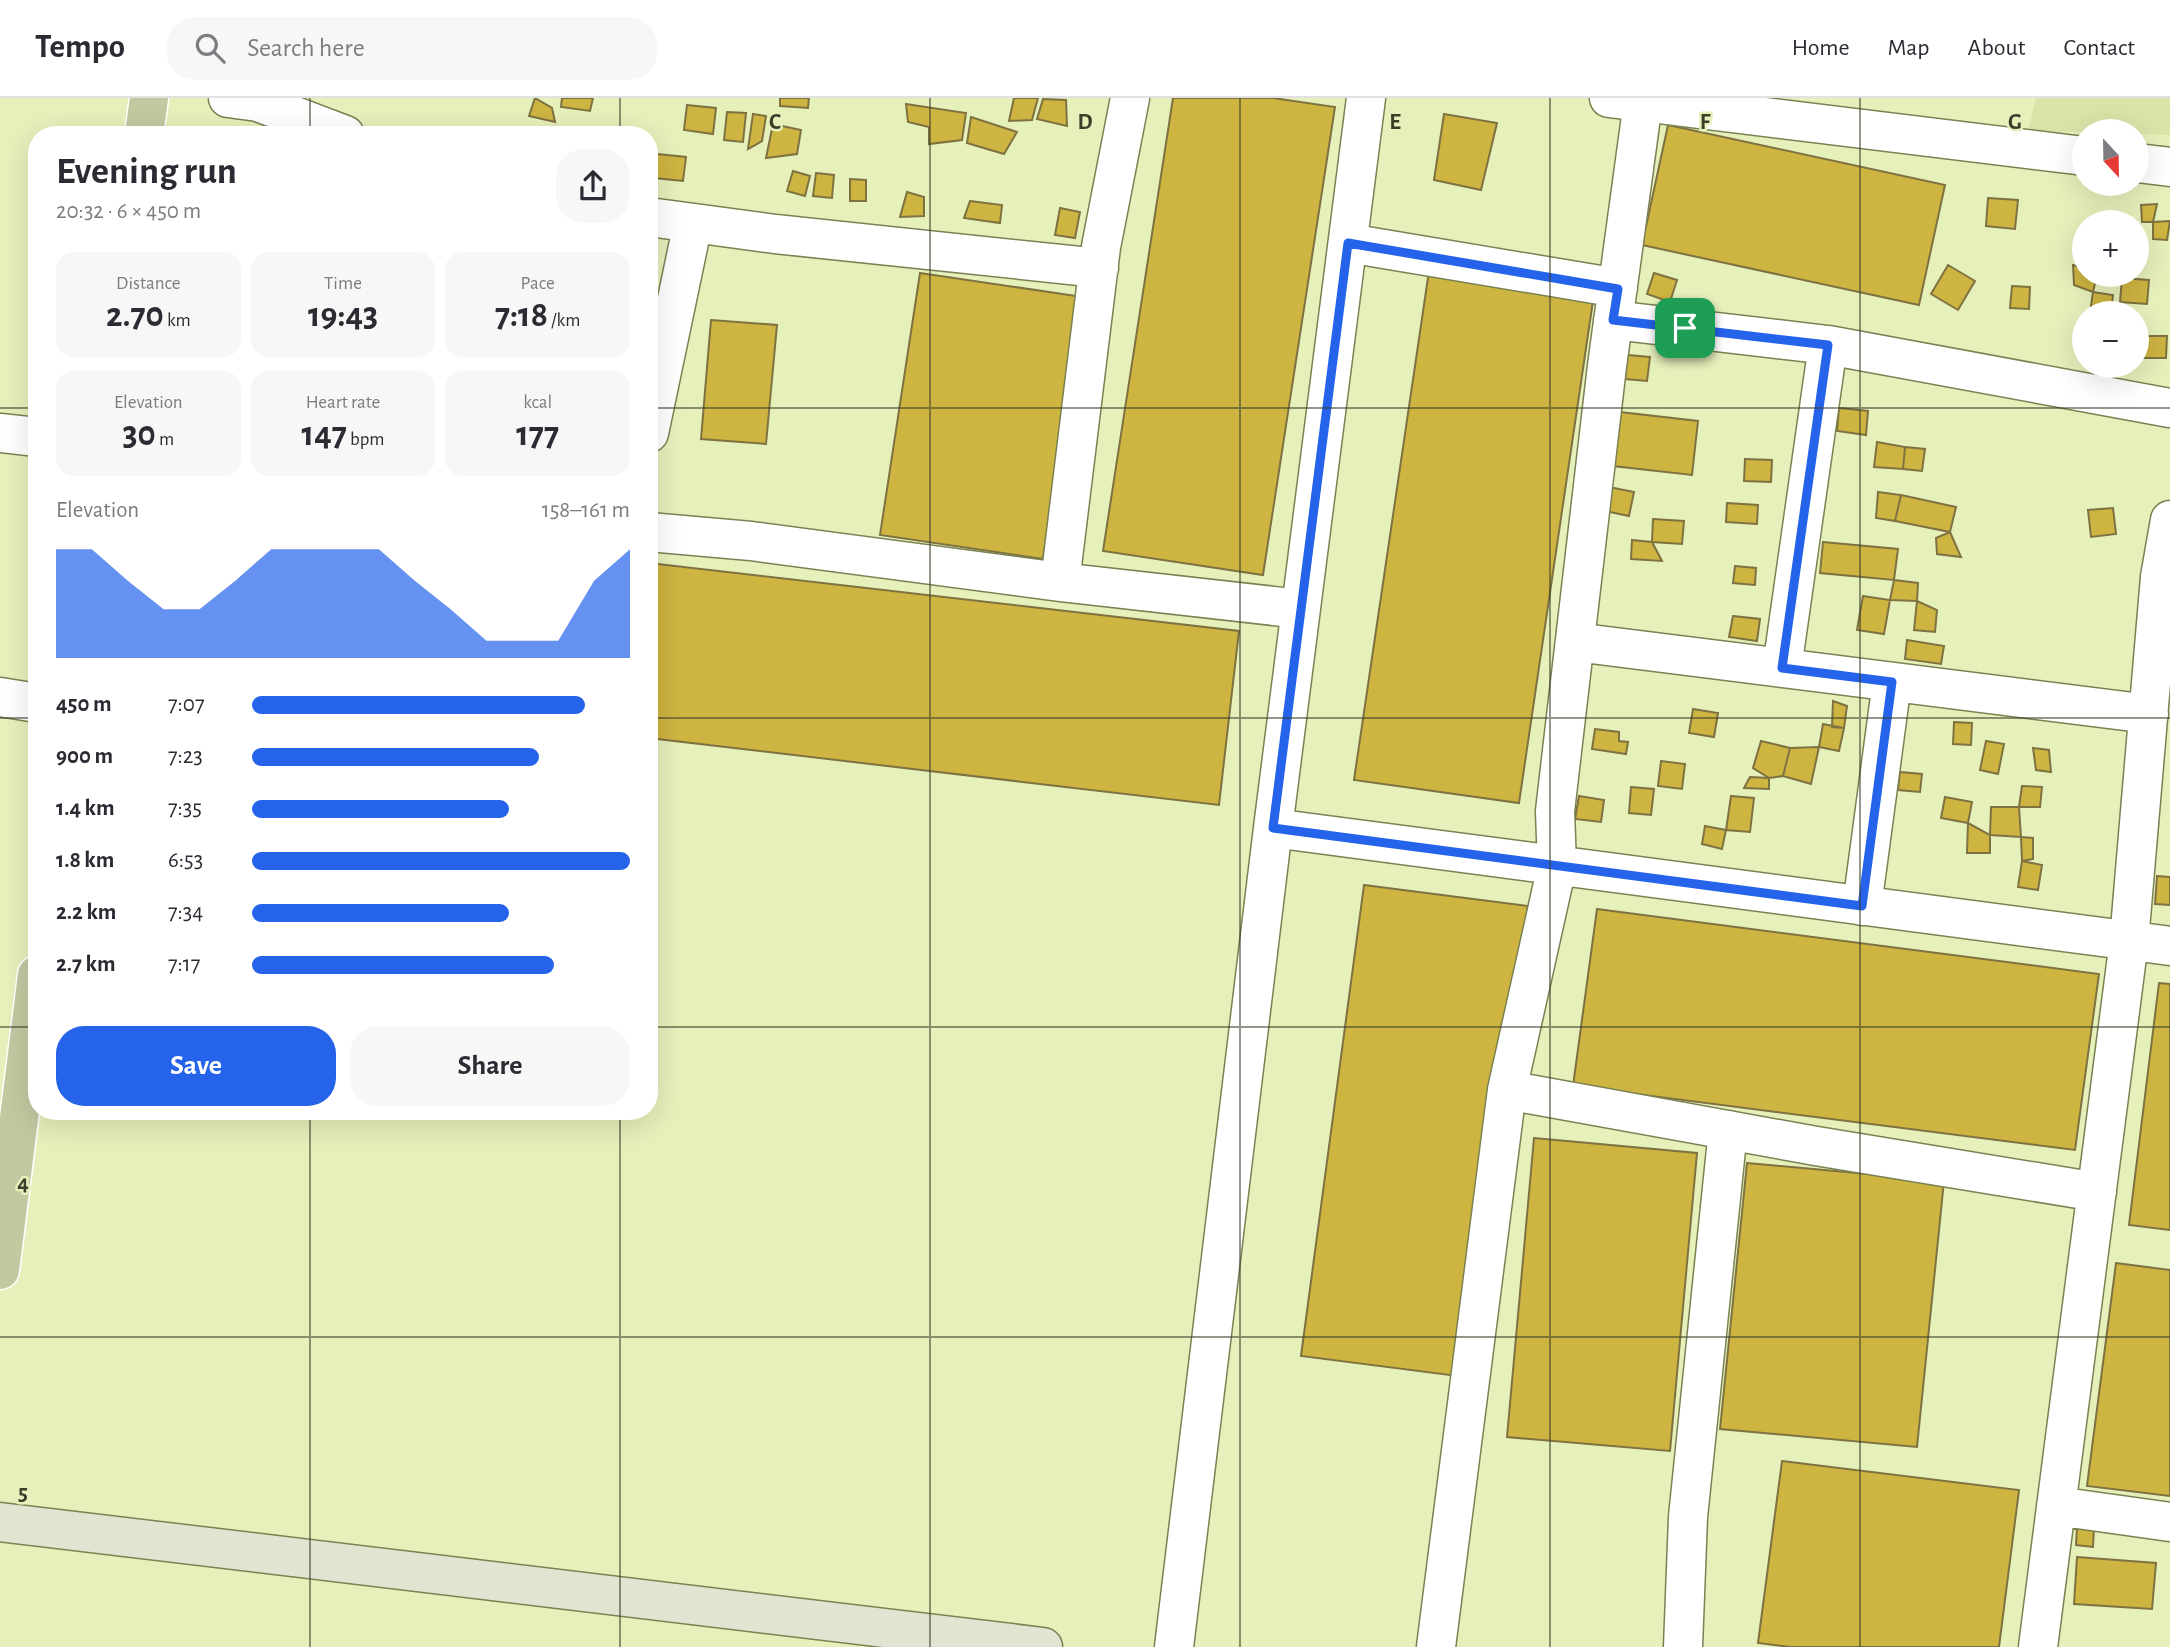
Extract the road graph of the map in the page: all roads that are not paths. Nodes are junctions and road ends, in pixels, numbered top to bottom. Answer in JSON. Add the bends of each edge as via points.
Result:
{"nodes":[{"id":1,"x":149,"y":98,"type":"edge"},
{"id":2,"x":228,"y":98,"type":"edge"},
{"id":3,"x":1130,"y":98,"type":"edge"},
{"id":4,"x":1366,"y":98,"type":"edge"},
{"id":5,"x":1626,"y":100,"type":"edge"},
{"id":6,"x":145,"y":126,"type":"edge"},
{"id":7,"x":321,"y":126,"type":"edge"},
{"id":8,"x":2072,"y":155,"type":"edge"},
{"id":9,"x":2149,"y":164,"type":"edge"},
{"id":10,"x":2170,"y":167,"type":"edge"},
{"id":11,"x":658,"y":219,"type":"edge"},
{"id":12,"x":692,"y":223,"type":"junction"},
{"id":13,"x":1348,"y":243,"type":"junction"},
{"id":14,"x":1099,"y":268,"type":"junction"},
{"id":15,"x":1616,"y":304,"type":"junction"},
{"id":16,"x":1828,"y":345,"type":"junction"},
{"id":17,"x":658,"y":389,"type":"edge"},
{"id":18,"x":2170,"y":408,"type":"edge"},
{"id":19,"x":0,"y":433,"type":"edge"},
{"id":20,"x":28,"y":436,"type":"edge"},
{"id":21,"x":2170,"y":520,"type":"edge"},
{"id":22,"x":658,"y":533,"type":"edge"},
{"id":23,"x":1060,"y":582,"type":"junction"},
{"id":24,"x":1301,"y":609,"type":"junction"},
{"id":25,"x":1575,"y":642,"type":"junction"},
{"id":26,"x":1782,"y":668,"type":"junction"},
{"id":27,"x":1892,"y":682,"type":"junction"},
{"id":28,"x":0,"y":697,"type":"edge"},
{"id":29,"x":28,"y":702,"type":"edge"},
{"id":30,"x":2148,"y":715,"type":"junction"},
{"id":31,"x":1273,"y":828,"type":"junction"},
{"id":32,"x":1557,"y":866,"type":"junction"},
{"id":33,"x":1862,"y":906,"type":"junction"},
{"id":34,"x":2129,"y":941,"type":"junction"},
{"id":35,"x":2170,"y":946,"type":"edge"},
{"id":36,"x":28,"y":1047,"type":"edge"},
{"id":37,"x":1507,"y":1090,"type":"junction"},
{"id":38,"x":1728,"y":1130,"type":"junction"},
{"id":39,"x":2097,"y":1192,"type":"junction"},
{"id":40,"x":0,"y":1270,"type":"edge"},
{"id":41,"x":2056,"y":1506,"type":"junction"},
{"id":42,"x":0,"y":1522,"type":"edge"},
{"id":43,"x":2170,"y":1522,"type":"edge"},
{"id":44,"x":1043,"y":1647,"type":"edge"},
{"id":45,"x":1174,"y":1647,"type":"edge"},
{"id":46,"x":1436,"y":1647,"type":"edge"},
{"id":47,"x":1683,"y":1647,"type":"edge"},
{"id":48,"x":2038,"y":1647,"type":"edge"}],
"edges":[{"from":1,"to":6,"type":"main road"},
{"from":2,"to":7,"type":"street","via":[[258,103]]},
{"from":3,"to":14,"type":"street"},
{"from":4,"to":13,"type":"street"},
{"from":5,"to":8,"type":"street"},
{"from":5,"to":15,"type":"street"},
{"from":9,"to":10,"type":"street"},
{"from":11,"to":12,"type":"street"},
{"from":12,"to":14,"type":"street"},
{"from":12,"to":17,"type":"street"},
{"from":13,"to":15,"type":"street"},
{"from":13,"to":24,"type":"street"},
{"from":14,"to":23,"type":"street"},
{"from":15,"to":16,"type":"street"},
{"from":15,"to":25,"type":"street"},
{"from":16,"to":18,"type":"street"},
{"from":16,"to":26,"type":"street"},
{"from":19,"to":20,"type":"street"},
{"from":21,"to":30,"type":"street"},
{"from":22,"to":23,"type":"street"},
{"from":23,"to":24,"type":"street"},
{"from":24,"to":31,"type":"street"},
{"from":25,"to":26,"type":"street"},
{"from":25,"to":32,"type":"street","via":[[1555,811]]},
{"from":26,"to":27,"type":"street"},
{"from":27,"to":30,"type":"street"},
{"from":27,"to":33,"type":"street"},
{"from":28,"to":29,"type":"street"},
{"from":30,"to":34,"type":"street"},
{"from":31,"to":32,"type":"street"},
{"from":31,"to":45,"type":"street"},
{"from":32,"to":33,"type":"street"},
{"from":32,"to":37,"type":"street"},
{"from":33,"to":34,"type":"street"},
{"from":34,"to":35,"type":"street"},
{"from":34,"to":39,"type":"street"},
{"from":36,"to":40,"type":"main road"},
{"from":37,"to":38,"type":"street"},
{"from":37,"to":46,"type":"street"},
{"from":38,"to":39,"type":"street"},
{"from":38,"to":47,"type":"street","via":[[1688,1517]]},
{"from":39,"to":41,"type":"street"},
{"from":41,"to":43,"type":"street"},
{"from":41,"to":48,"type":"street"},
{"from":42,"to":44,"type":"street"}]}
